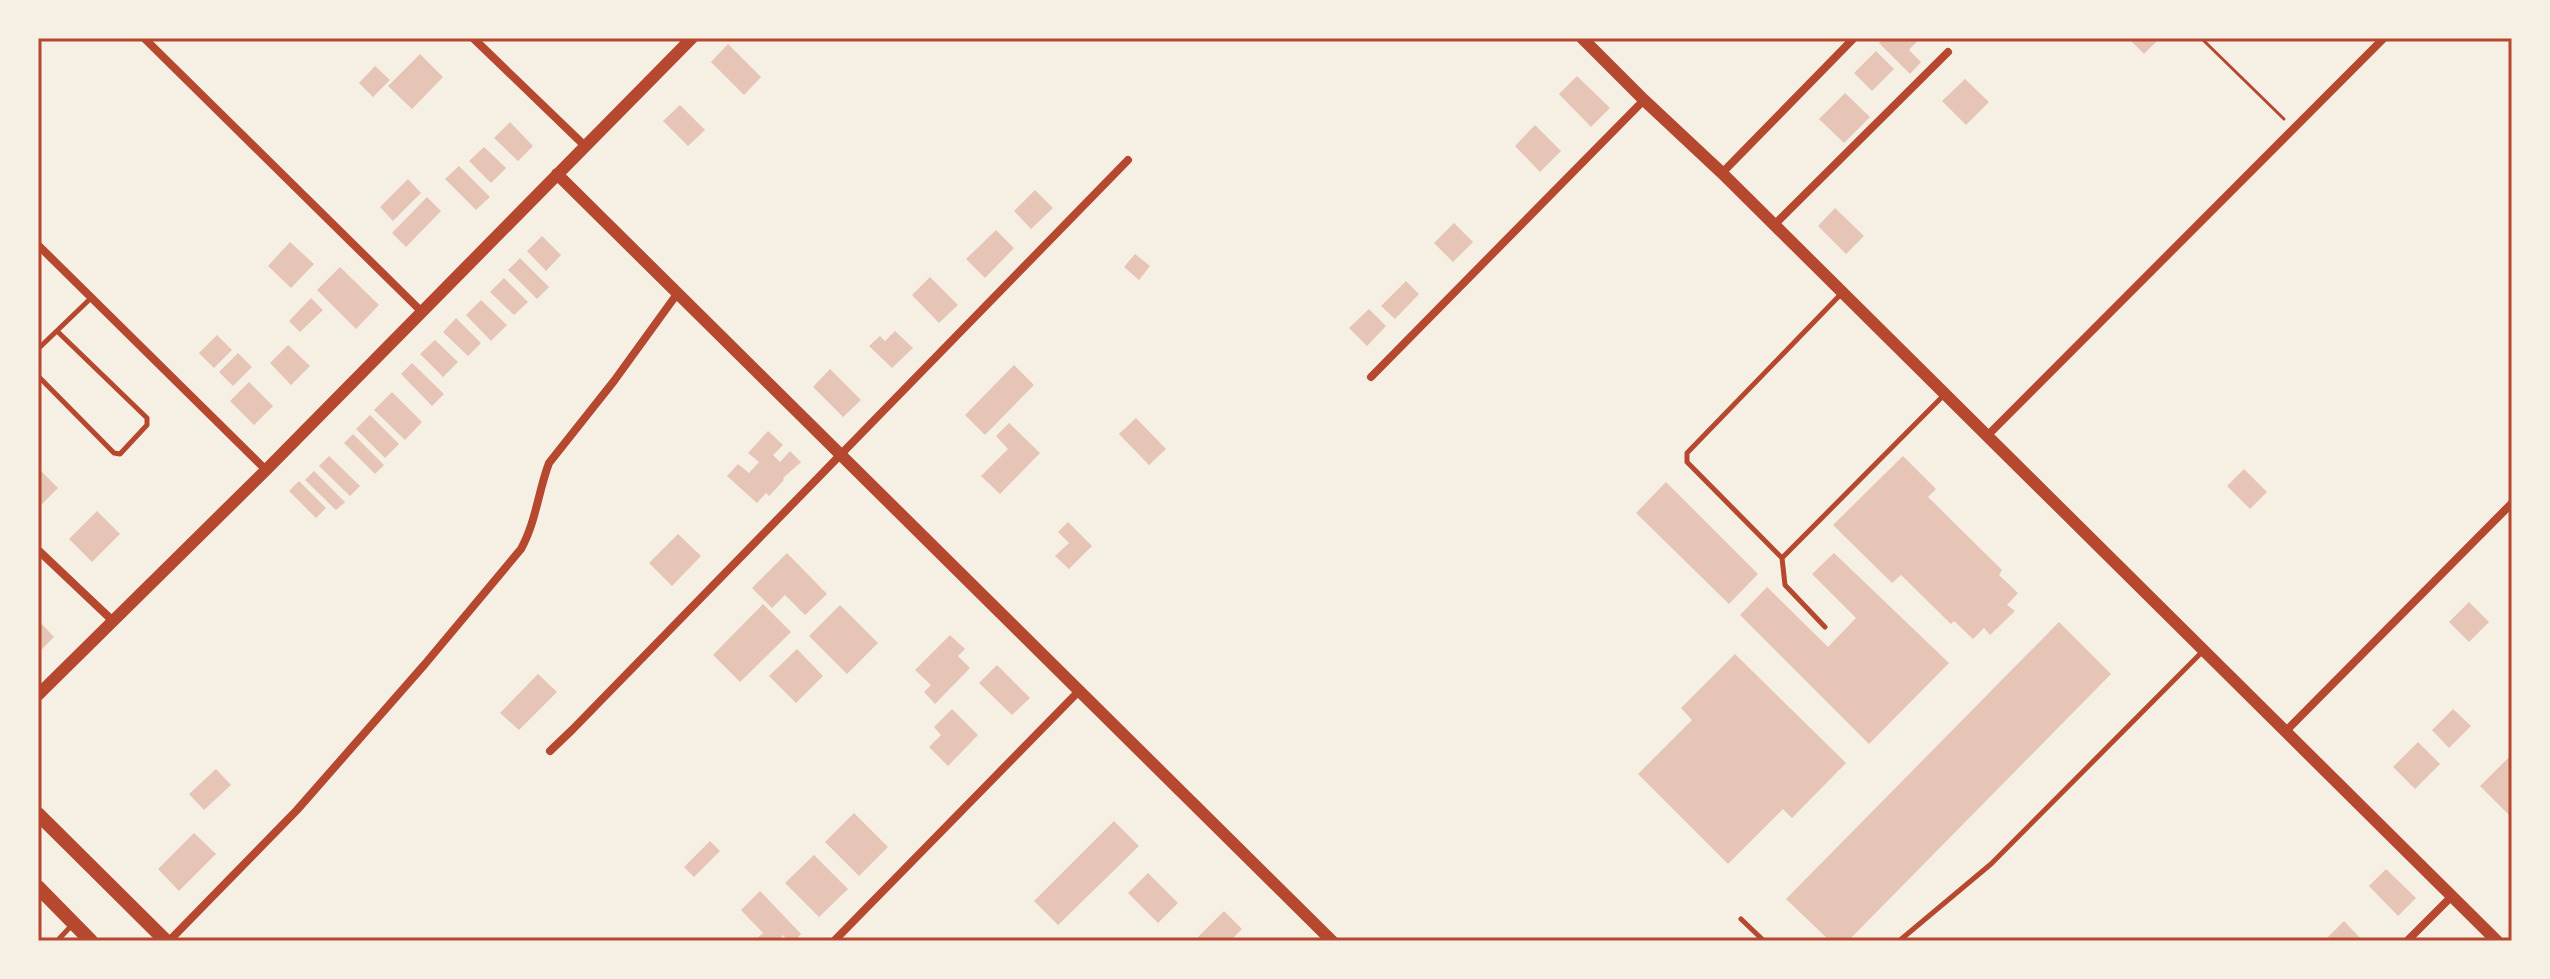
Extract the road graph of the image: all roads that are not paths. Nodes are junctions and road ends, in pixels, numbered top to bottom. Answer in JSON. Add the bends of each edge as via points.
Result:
{"nodes":[{"id":1,"x":144,"y":38,"type":"edge"},
{"id":2,"x":473,"y":38,"type":"edge"},
{"id":3,"x":692,"y":38,"type":"edge"},
{"id":4,"x":1582,"y":38,"type":"edge"},
{"id":5,"x":1854,"y":38,"type":"edge"},
{"id":6,"x":2384,"y":38,"type":"edge"},
{"id":7,"x":1948,"y":52,"type":"dead end"},
{"id":8,"x":1644,"y":100,"type":"junction"},
{"id":9,"x":585,"y":146,"type":"junction"},
{"id":10,"x":1128,"y":160,"type":"dead end"},
{"id":11,"x":1722,"y":173,"type":"junction"},
{"id":12,"x":557,"y":174,"type":"junction"},
{"id":13,"x":1774,"y":225,"type":"junction"},
{"id":14,"x":38,"y":245,"type":"edge"},
{"id":15,"x":1842,"y":293,"type":"junction"},
{"id":16,"x":677,"y":294,"type":"junction"},
{"id":17,"x":91,"y":298,"type":"junction"},
{"id":18,"x":421,"y":311,"type":"junction"},
{"id":19,"x":57,"y":331,"type":"junction"},
{"id":20,"x":38,"y":349,"type":"edge"},
{"id":21,"x":38,"y":376,"type":"edge"},
{"id":22,"x":1371,"y":377,"type":"dead end"},
{"id":23,"x":1944,"y":395,"type":"junction"},
{"id":24,"x":1986,"y":437,"type":"junction"},
{"id":25,"x":839,"y":455,"type":"junction"},
{"id":26,"x":266,"y":470,"type":"junction"},
{"id":27,"x":2512,"y":503,"type":"edge"},
{"id":28,"x":38,"y":550,"type":"edge"},
{"id":29,"x":1782,"y":558,"type":"junction"},
{"id":30,"x":114,"y":622,"type":"junction"},
{"id":31,"x":1825,"y":627,"type":"dead end"},
{"id":32,"x":2203,"y":651,"type":"junction"},
{"id":33,"x":1079,"y":691,"type":"junction"},
{"id":34,"x":38,"y":695,"type":"edge"},
{"id":35,"x":2285,"y":732,"type":"junction"},
{"id":36,"x":550,"y":751,"type":"dead end"},
{"id":37,"x":38,"y":814,"type":"edge"},
{"id":38,"x":38,"y":887,"type":"edge"},
{"id":39,"x":2451,"y":897,"type":"junction"},
{"id":40,"x":1741,"y":919,"type":"dead end"},
{"id":41,"x":74,"y":923,"type":"junction"},
{"id":42,"x":57,"y":941,"type":"edge"},
{"id":43,"x":91,"y":941,"type":"edge"},
{"id":44,"x":168,"y":941,"type":"edge"},
{"id":45,"x":834,"y":941,"type":"edge"},
{"id":46,"x":1332,"y":941,"type":"edge"},
{"id":47,"x":1764,"y":941,"type":"edge"},
{"id":48,"x":1899,"y":941,"type":"edge"},
{"id":49,"x":2407,"y":941,"type":"edge"},
{"id":50,"x":2497,"y":941,"type":"edge"}],
"edges":[{"from":1,"to":18,"type":"street"},
{"from":2,"to":9,"type":"street"},
{"from":3,"to":9,"type":"street"},
{"from":4,"to":8,"type":"street"},
{"from":5,"to":11,"type":"street"},
{"from":6,"to":24,"type":"street"},
{"from":7,"to":13,"type":"street"},
{"from":8,"to":11,"type":"street"},
{"from":8,"to":22,"type":"street"},
{"from":9,"to":12,"type":"street"},
{"from":10,"to":25,"type":"street"},
{"from":11,"to":13,"type":"street"},
{"from":12,"to":16,"type":"street"},
{"from":12,"to":18,"type":"street"},
{"from":13,"to":15,"type":"street"},
{"from":14,"to":17,"type":"street"},
{"from":15,"to":23,"type":"street"},
{"from":15,"to":29,"type":"lane","via":[[1687,453],[1687,462]]},
{"from":16,"to":25,"type":"street"},
{"from":16,"to":44,"type":"street","via":[[549,463],[521,549],[297,810]]},
{"from":17,"to":19,"type":"lane"},
{"from":17,"to":26,"type":"street"},
{"from":18,"to":26,"type":"street"},
{"from":19,"to":20,"type":"lane"},
{"from":19,"to":21,"type":"lane","via":[[147,418],[147,425],[120,454],[114,453]]},
{"from":23,"to":24,"type":"street"},
{"from":23,"to":29,"type":"lane"},
{"from":24,"to":32,"type":"street"},
{"from":25,"to":33,"type":"street"},
{"from":25,"to":36,"type":"street"},
{"from":26,"to":30,"type":"street"},
{"from":27,"to":35,"type":"street"},
{"from":28,"to":30,"type":"street"},
{"from":29,"to":31,"type":"lane","via":[[1785,585]]},
{"from":30,"to":34,"type":"street"},
{"from":32,"to":35,"type":"street"},
{"from":32,"to":48,"type":"lane","via":[[2002,854]]},
{"from":33,"to":45,"type":"street"},
{"from":33,"to":46,"type":"street"},
{"from":35,"to":39,"type":"street"},
{"from":37,"to":44,"type":"main road"},
{"from":38,"to":41,"type":"main road"},
{"from":39,"to":49,"type":"street"},
{"from":39,"to":50,"type":"street"},
{"from":40,"to":47,"type":"lane"},
{"from":41,"to":42,"type":"lane"},
{"from":41,"to":43,"type":"main road"}]}
